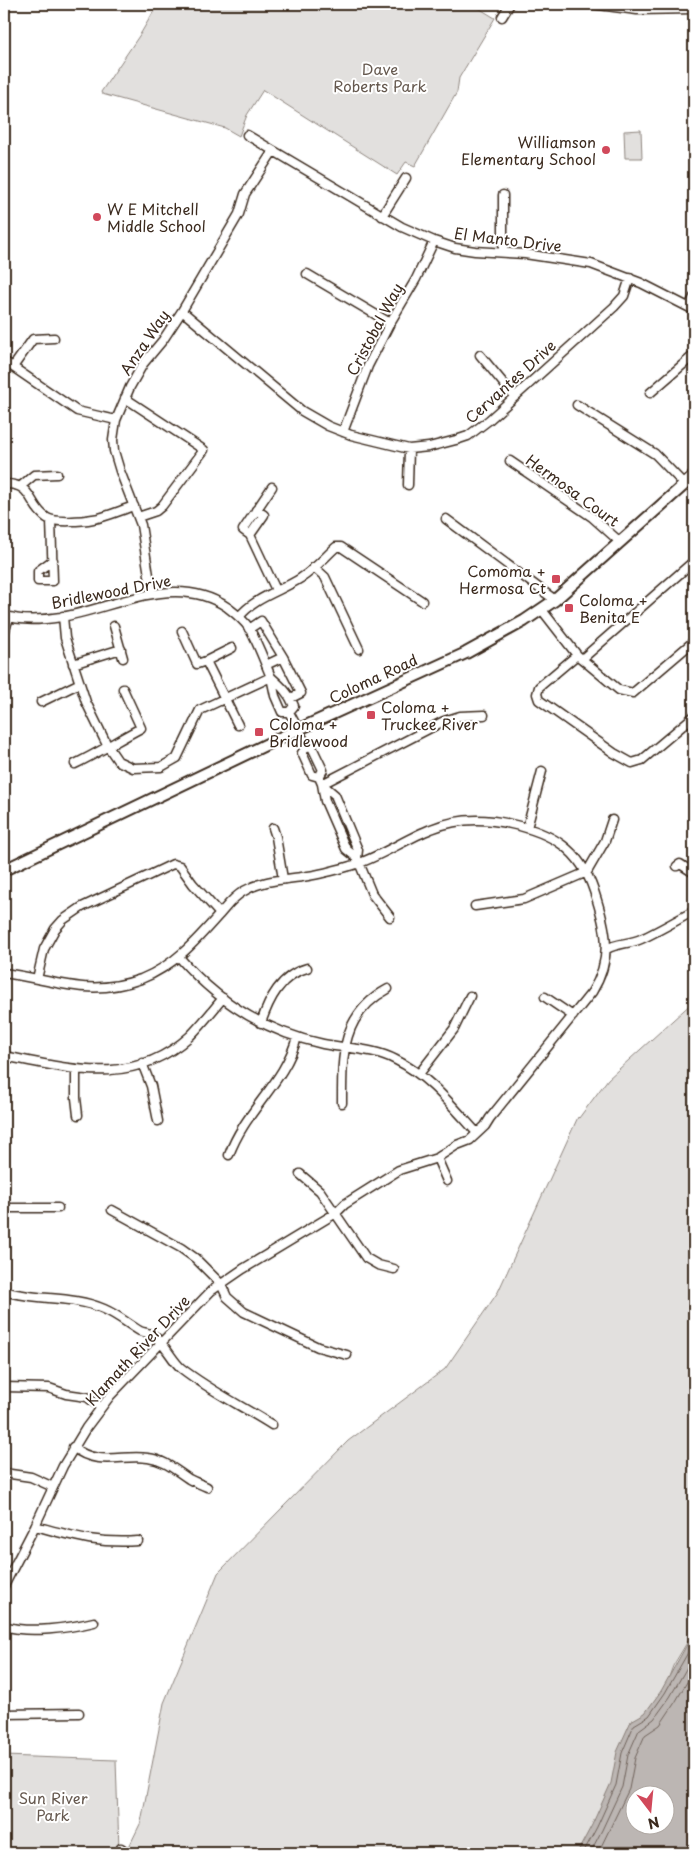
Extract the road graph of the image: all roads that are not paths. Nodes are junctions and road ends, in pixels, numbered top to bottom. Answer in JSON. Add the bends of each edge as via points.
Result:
{"nodes":[{"id":1,"x":510,"y":4,"type":"edge"},
{"id":2,"x":591,"y":4,"type":"edge"},
{"id":3,"x":604,"y":5,"type":"edge"},
{"id":4,"x":694,"y":9,"type":"edge"},
{"id":5,"x":502,"y":17,"type":"dead end"},
{"id":6,"x":248,"y":135,"type":"dead end"},
{"id":7,"x":273,"y":151,"type":"junction"},
{"id":8,"x":406,"y":178,"type":"dead end"},
{"id":9,"x":503,"y":195,"type":"dead end"},
{"id":10,"x":382,"y":216,"type":"junction"},
{"id":11,"x":434,"y":241,"type":"junction"},
{"id":12,"x":503,"y":252,"type":"junction"},
{"id":13,"x":307,"y":274,"type":"dead end"},
{"id":14,"x":630,"y":278,"type":"junction"},
{"id":15,"x":694,"y":297,"type":"edge"},
{"id":16,"x":692,"y":308,"type":"edge"},
{"id":17,"x":182,"y":311,"type":"junction"},
{"id":18,"x":390,"y":323,"type":"junction"},
{"id":19,"x":54,"y":338,"type":"dead end"},
{"id":20,"x":480,"y":355,"type":"dead end"},
{"id":21,"x":694,"y":355,"type":"edge"},
{"id":22,"x":4,"y":361,"type":"edge"},
{"id":23,"x":13,"y":367,"type":"junction"},
{"id":24,"x":650,"y":393,"type":"dead end"},
{"id":25,"x":514,"y":396,"type":"junction"},
{"id":26,"x":125,"y":398,"type":"junction"},
{"id":27,"x":577,"y":405,"type":"dead end"},
{"id":28,"x":116,"y":420,"type":"junction"},
{"id":29,"x":343,"y":432,"type":"junction"},
{"id":30,"x":409,"y":448,"type":"junction"},
{"id":31,"x":510,"y":461,"type":"dead end"},
{"id":32,"x":57,"y":474,"type":"dead end"},
{"id":33,"x":694,"y":476,"type":"edge"},
{"id":34,"x":4,"y":484,"type":"edge"},
{"id":35,"x":408,"y":485,"type":"dead end"},
{"id":36,"x":685,"y":485,"type":"junction"},
{"id":37,"x":22,"y":486,"type":"junction"},
{"id":38,"x":272,"y":487,"type":"dead end"},
{"id":39,"x":134,"y":506,"type":"junction"},
{"id":40,"x":138,"y":517,"type":"junction"},
{"id":41,"x":446,"y":519,"type":"dead end"},
{"id":42,"x":51,"y":520,"type":"junction"},
{"id":43,"x":619,"y":541,"type":"junction"},
{"id":44,"x":53,"y":560,"type":"dead end"},
{"id":45,"x":694,"y":561,"type":"edge"},
{"id":46,"x":314,"y":567,"type":"junction"},
{"id":47,"x":276,"y":590,"type":"junction"},
{"id":48,"x":152,"y":594,"type":"junction"},
{"id":49,"x":555,"y":600,"type":"junction"},
{"id":50,"x":422,"y":601,"type":"dead end"},
{"id":51,"x":542,"y":610,"type":"junction"},
{"id":52,"x":6,"y":616,"type":"edge"},
{"id":53,"x":63,"y":616,"type":"junction"},
{"id":54,"x":239,"y":616,"type":"junction"},
{"id":55,"x":114,"y":626,"type":"dead end"},
{"id":56,"x":249,"y":629,"type":"junction"},
{"id":57,"x":182,"y":631,"type":"dead end"},
{"id":58,"x":4,"y":634,"type":"edge"},
{"id":59,"x":694,"y":641,"type":"edge"},
{"id":60,"x":232,"y":648,"type":"dead end"},
{"id":61,"x":121,"y":649,"type":"junction"},
{"id":62,"x":359,"y":649,"type":"dead end"},
{"id":63,"x":580,"y":657,"type":"junction"},
{"id":64,"x":123,"y":658,"type":"dead end"},
{"id":65,"x":283,"y":658,"type":"junction"},
{"id":66,"x":206,"y":660,"type":"junction"},
{"id":67,"x":73,"y":664,"type":"junction"},
{"id":68,"x":266,"y":665,"type":"junction"},
{"id":69,"x":271,"y":677,"type":"junction"},
{"id":70,"x":80,"y":683,"type":"junction"},
{"id":71,"x":123,"y":689,"type":"dead end"},
{"id":72,"x":224,"y":698,"type":"junction"},
{"id":73,"x":291,"y":698,"type":"junction"},
{"id":74,"x":41,"y":702,"type":"dead end"},
{"id":75,"x":289,"y":712,"type":"junction"},
{"id":76,"x":484,"y":715,"type":"dead end"},
{"id":77,"x":694,"y":716,"type":"edge"},
{"id":78,"x":238,"y":725,"type":"dead end"},
{"id":79,"x":299,"y":729,"type":"junction"},
{"id":80,"x":107,"y":745,"type":"junction"},
{"id":81,"x":306,"y":746,"type":"junction"},
{"id":82,"x":75,"y":764,"type":"dead end"},
{"id":83,"x":542,"y":771,"type":"dead end"},
{"id":84,"x":321,"y":780,"type":"junction"},
{"id":85,"x":612,"y":820,"type":"dead end"},
{"id":86,"x":273,"y":828,"type":"dead end"},
{"id":87,"x":527,"y":828,"type":"junction"},
{"id":88,"x":358,"y":860,"type":"junction"},
{"id":89,"x":677,"y":866,"type":"dead end"},
{"id":90,"x":4,"y":870,"type":"edge"},
{"id":91,"x":587,"y":872,"type":"junction"},
{"id":92,"x":694,"y":873,"type":"edge"},
{"id":93,"x":283,"y":879,"type":"junction"},
{"id":94,"x":475,"y":906,"type":"dead end"},
{"id":95,"x":694,"y":910,"type":"edge"},
{"id":96,"x":220,"y":914,"type":"junction"},
{"id":97,"x":390,"y":917,"type":"dead end"},
{"id":98,"x":606,"y":949,"type":"junction"},
{"id":99,"x":179,"y":958,"type":"junction"},
{"id":100,"x":308,"y":968,"type":"dead end"},
{"id":101,"x":4,"y":973,"type":"edge"},
{"id":102,"x":37,"y":979,"type":"junction"},
{"id":103,"x":388,"y":989,"type":"dead end"},
{"id":104,"x":470,"y":996,"type":"dead end"},
{"id":105,"x":545,"y":996,"type":"dead end"},
{"id":106,"x":223,"y":998,"type":"junction"},
{"id":107,"x":573,"y":1016,"type":"junction"},
{"id":108,"x":262,"y":1023,"type":"junction"},
{"id":109,"x":297,"y":1037,"type":"junction"},
{"id":110,"x":344,"y":1048,"type":"junction"},
{"id":111,"x":4,"y":1056,"type":"edge"},
{"id":112,"x":142,"y":1064,"type":"junction"},
{"id":113,"x":76,"y":1070,"type":"junction"},
{"id":114,"x":419,"y":1074,"type":"junction"},
{"id":115,"x":342,"y":1103,"type":"dead end"},
{"id":116,"x":78,"y":1114,"type":"dead end"},
{"id":117,"x":158,"y":1121,"type":"dead end"},
{"id":118,"x":477,"y":1133,"type":"junction"},
{"id":119,"x":229,"y":1155,"type":"dead end"},
{"id":120,"x":437,"y":1158,"type":"junction"},
{"id":121,"x":300,"y":1174,"type":"dead end"},
{"id":122,"x":447,"y":1182,"type":"dead end"},
{"id":123,"x":4,"y":1208,"type":"edge"},
{"id":124,"x":58,"y":1208,"type":"dead end"},
{"id":125,"x":112,"y":1210,"type":"dead end"},
{"id":126,"x":336,"y":1212,"type":"junction"},
{"id":127,"x":394,"y":1269,"type":"dead end"},
{"id":128,"x":221,"y":1284,"type":"junction"},
{"id":129,"x":4,"y":1291,"type":"edge"},
{"id":130,"x":161,"y":1342,"type":"junction"},
{"id":131,"x":347,"y":1355,"type":"dead end"},
{"id":132,"x":4,"y":1387,"type":"edge"},
{"id":133,"x":100,"y":1407,"type":"junction"},
{"id":134,"x":272,"y":1424,"type":"dead end"},
{"id":135,"x":73,"y":1447,"type":"junction"},
{"id":136,"x":4,"y":1473,"type":"edge"},
{"id":137,"x":52,"y":1486,"type":"junction"},
{"id":138,"x":207,"y":1487,"type":"dead end"},
{"id":139,"x":35,"y":1526,"type":"junction"},
{"id":140,"x":138,"y":1542,"type":"dead end"},
{"id":141,"x":6,"y":1576,"type":"edge"},
{"id":142,"x":4,"y":1586,"type":"edge"},
{"id":143,"x":94,"y":1622,"type":"dead end"},
{"id":144,"x":4,"y":1626,"type":"edge"},
{"id":145,"x":79,"y":1713,"type":"dead end"},
{"id":146,"x":4,"y":1714,"type":"edge"},
{"id":147,"x":121,"y":1848,"type":"dead end"},
{"id":148,"x":128,"y":1853,"type":"edge"}],
"edges":[{"from":1,"to":5,"type":"street"},
{"from":2,"to":3,"type":"street"},
{"from":3,"to":4,"type":"street","via":[[637,10]]},
{"from":6,"to":7,"type":"street","name":"El Manto Drive"},
{"from":7,"to":10,"type":"street","name":"El Manto Drive"},
{"from":7,"to":17,"type":"street","name":"Anza Way","via":[[245,194],[239,214]]},
{"from":8,"to":10,"type":"street"},
{"from":9,"to":12,"type":"street"},
{"from":10,"to":11,"type":"street","name":"El Manto Drive"},
{"from":11,"to":12,"type":"street","name":"El Manto Drive","via":[[475,251]]},
{"from":11,"to":18,"type":"street","name":"Cristobal Way"},
{"from":12,"to":14,"type":"street","name":"El Manto Drive","via":[[590,264]]},
{"from":13,"to":18,"type":"street"},
{"from":14,"to":16,"type":"street","name":"El Manto Drive"},
{"from":14,"to":25,"type":"street","name":"Cervantes Drive","via":[[624,296],[614,307]]},
{"from":15,"to":16,"type":"street"},
{"from":17,"to":26,"type":"street","name":"Anza Way","via":[[143,364]]},
{"from":17,"to":29,"type":"street","name":"Cervantes Drive","via":[[302,411]]},
{"from":18,"to":29,"type":"street","name":"Cristobal Way","via":[[368,366]]},
{"from":19,"to":23,"type":"street","via":[[33,339]]},
{"from":20,"to":25,"type":"street"},
{"from":21,"to":24,"type":"street"},
{"from":22,"to":23,"type":"street"},
{"from":23,"to":28,"type":"street","via":[[77,411]]},
{"from":25,"to":30,"type":"street","name":"Cervantes Drive","via":[[468,436],[429,447]]},
{"from":26,"to":28,"type":"street","name":"Anza Way"},
{"from":26,"to":40,"type":"street","via":[[204,450],[162,506]]},
{"from":27,"to":36,"type":"street","via":[[655,454]]},
{"from":28,"to":39,"type":"street","name":"Anza Way","via":[[114,451]]},
{"from":29,"to":30,"type":"street","name":"Cervantes Drive"},
{"from":30,"to":35,"type":"street"},
{"from":31,"to":43,"type":"street","name":"Hermosa Court","via":[[592,517]]},
{"from":32,"to":37,"type":"street","via":[[34,475]]},
{"from":33,"to":36,"type":"main road","name":"Coloma Road"},
{"from":34,"to":37,"type":"street"},
{"from":36,"to":43,"type":"main road","name":"Coloma Road"},
{"from":37,"to":42,"type":"street","via":[[42,514]]},
{"from":38,"to":47,"type":"street","via":[[242,530],[250,536]]},
{"from":39,"to":40,"type":"street","name":"Anza Way"},
{"from":39,"to":42,"type":"street","via":[[93,519]]},
{"from":40,"to":48,"type":"street","name":"Anza Way"},
{"from":41,"to":49,"type":"street"},
{"from":42,"to":44,"type":"street"},
{"from":43,"to":49,"type":"main road","name":"Coloma Road"},
{"from":45,"to":63,"type":"street"},
{"from":46,"to":47,"type":"street","via":[[302,578]]},
{"from":46,"to":50,"type":"street","via":[[336,547],[341,547]]},
{"from":46,"to":62,"type":"street","via":[[325,577]]},
{"from":47,"to":54,"type":"street"},
{"from":48,"to":53,"type":"street","name":"Bridlewood Drive"},
{"from":48,"to":54,"type":"street","name":"Bridlewood Drive","via":[[192,592],[221,603]]},
{"from":49,"to":51,"type":"main road","name":"Coloma Road"},
{"from":51,"to":63,"type":"street"},
{"from":51,"to":79,"type":"main road","name":"Coloma Road","via":[[466,653]]},
{"from":52,"to":53,"type":"street","name":"Bridlewood Drive","via":[[40,619]]},
{"from":52,"to":58,"type":"street"},
{"from":53,"to":67,"type":"street","via":[[65,638]]},
{"from":54,"to":56,"type":"street","name":"Bridlewood Drive"},
{"from":55,"to":61,"type":"street"},
{"from":56,"to":65,"type":"street","via":[[261,621]]},
{"from":56,"to":68,"type":"street","name":"Bridlewood Drive"},
{"from":57,"to":66,"type":"street","via":[[197,664]]},
{"from":59,"to":63,"type":"street","via":[[634,693],[619,690]]},
{"from":60,"to":66,"type":"street"},
{"from":61,"to":64,"type":"street"},
{"from":61,"to":67,"type":"street"},
{"from":63,"to":77,"type":"street","via":[[539,687],[539,700],[632,763],[642,760]]},
{"from":65,"to":68,"type":"street"},
{"from":65,"to":73,"type":"street","via":[[301,693]]},
{"from":66,"to":72,"type":"street"},
{"from":67,"to":70,"type":"street"},
{"from":68,"to":69,"type":"street","name":"Bridlewood Drive"},
{"from":69,"to":72,"type":"street"},
{"from":69,"to":73,"type":"street","name":"Bridlewood Drive"},
{"from":69,"to":75,"type":"street","name":"Bridlewood Drive","via":[[282,712]]},
{"from":70,"to":74,"type":"street"},
{"from":70,"to":80,"type":"street"},
{"from":71,"to":80,"type":"street","via":[[142,728]]},
{"from":72,"to":78,"type":"street"},
{"from":72,"to":80,"type":"street","via":[[200,710],[177,758],[160,767],[133,768],[118,761]]},
{"from":73,"to":75,"type":"street","via":[[294,706]]},
{"from":75,"to":79,"type":"street","name":"Bridlewood Drive"},
{"from":76,"to":84,"type":"street","via":[[460,716],[444,721]]},
{"from":79,"to":81,"type":"street","name":"Bridlewood Drive"},
{"from":79,"to":90,"type":"main road","name":"Coloma Road"},
{"from":80,"to":82,"type":"street","via":[[102,751]]},
{"from":81,"to":84,"type":"street","via":[[312,747],[323,770]]},
{"from":81,"to":84,"type":"street","via":[[302,753],[312,774]]},
{"from":83,"to":87,"type":"street"},
{"from":84,"to":88,"type":"street","via":[[335,796],[358,850]]},
{"from":84,"to":88,"type":"street","via":[[324,800],[346,849]]},
{"from":85,"to":91,"type":"street","via":[[605,841]]},
{"from":86,"to":93,"type":"street"},
{"from":87,"to":88,"type":"street","name":"Klamath River Drive","via":[[486,820],[451,823]]},
{"from":87,"to":91,"type":"street","name":"Klamath River Drive","via":[[559,842]]},
{"from":88,"to":93,"type":"street","name":"Klamath River Drive","via":[[314,875]]},
{"from":88,"to":97,"type":"street","via":[[372,894]]},
{"from":89,"to":92,"type":"street","via":[[680,864]]},
{"from":91,"to":94,"type":"street","via":[[524,900]]},
{"from":91,"to":98,"type":"street","name":"Klamath River Drive","via":[[603,916]]},
{"from":93,"to":96,"type":"street","name":"Klamath River Drive","via":[[246,890],[231,900]]},
{"from":95,"to":98,"type":"street","via":[[643,938]]},
{"from":96,"to":99,"type":"street","name":"Klamath River Drive"},
{"from":96,"to":102,"type":"street","via":[[180,866],[173,864],[82,907],[63,920],[44,949]]},
{"from":98,"to":107,"type":"street","name":"Klamath River Drive","via":[[603,972]]},
{"from":99,"to":102,"type":"street","name":"Klamath River Drive","via":[[154,973],[120,985],[73,988]]},
{"from":99,"to":106,"type":"street"},
{"from":100,"to":108,"type":"street","via":[[292,974],[283,982],[270,1001]]},
{"from":101,"to":102,"type":"street","name":"Klamath River Drive"},
{"from":103,"to":110,"type":"street","via":[[359,1011]]},
{"from":104,"to":114,"type":"street","via":[[454,1029]]},
{"from":105,"to":107,"type":"street"},
{"from":106,"to":108,"type":"street"},
{"from":106,"to":112,"type":"street","via":[[189,1037]]},
{"from":107,"to":118,"type":"street","name":"Klamath River Drive"},
{"from":108,"to":109,"type":"street"},
{"from":109,"to":110,"type":"street"},
{"from":109,"to":119,"type":"street","via":[[290,1060],[242,1126]]},
{"from":110,"to":114,"type":"street","via":[[364,1049],[387,1056]]},
{"from":110,"to":115,"type":"street"},
{"from":111,"to":113,"type":"street"},
{"from":112,"to":113,"type":"street","via":[[116,1070]]},
{"from":112,"to":117,"type":"street","via":[[151,1086]]},
{"from":113,"to":116,"type":"street"},
{"from":114,"to":118,"type":"street","via":[[462,1114]]},
{"from":118,"to":120,"type":"street","name":"Klamath River Drive"},
{"from":120,"to":122,"type":"street"},
{"from":120,"to":126,"type":"street","name":"Klamath River Drive","via":[[399,1170]]},
{"from":121,"to":126,"type":"street","via":[[320,1191]]},
{"from":123,"to":124,"type":"street"},
{"from":125,"to":128,"type":"street","via":[[186,1251]]},
{"from":126,"to":127,"type":"street","via":[[366,1258]]},
{"from":126,"to":128,"type":"street","name":"Klamath River Drive"},
{"from":128,"to":130,"type":"street","name":"Klamath River Drive"},
{"from":128,"to":131,"type":"street","via":[[226,1297],[244,1312],[318,1347]]},
{"from":129,"to":130,"type":"street","via":[[88,1304],[116,1315]]},
{"from":130,"to":133,"type":"street","name":"Klamath River Drive"},
{"from":130,"to":134,"type":"street","via":[[179,1366],[193,1377]]},
{"from":132,"to":133,"type":"street","via":[[49,1388],[87,1397]]},
{"from":133,"to":135,"type":"street","name":"Klamath River Drive"},
{"from":135,"to":137,"type":"street","name":"Klamath River Drive"},
{"from":135,"to":138,"type":"street","via":[[106,1459],[144,1457],[161,1461],[189,1480]]},
{"from":136,"to":137,"type":"street","via":[[31,1477]]},
{"from":137,"to":139,"type":"street","name":"Klamath River Drive"},
{"from":139,"to":140,"type":"street","via":[[88,1540]]},
{"from":139,"to":141,"type":"street","name":"Klamath River Drive"},
{"from":141,"to":142,"type":"street","name":"Klamath River Drive"},
{"from":143,"to":144,"type":"street","via":[[75,1627],[20,1630]]},
{"from":145,"to":146,"type":"street"},
{"from":147,"to":148,"type":"street"}]}
